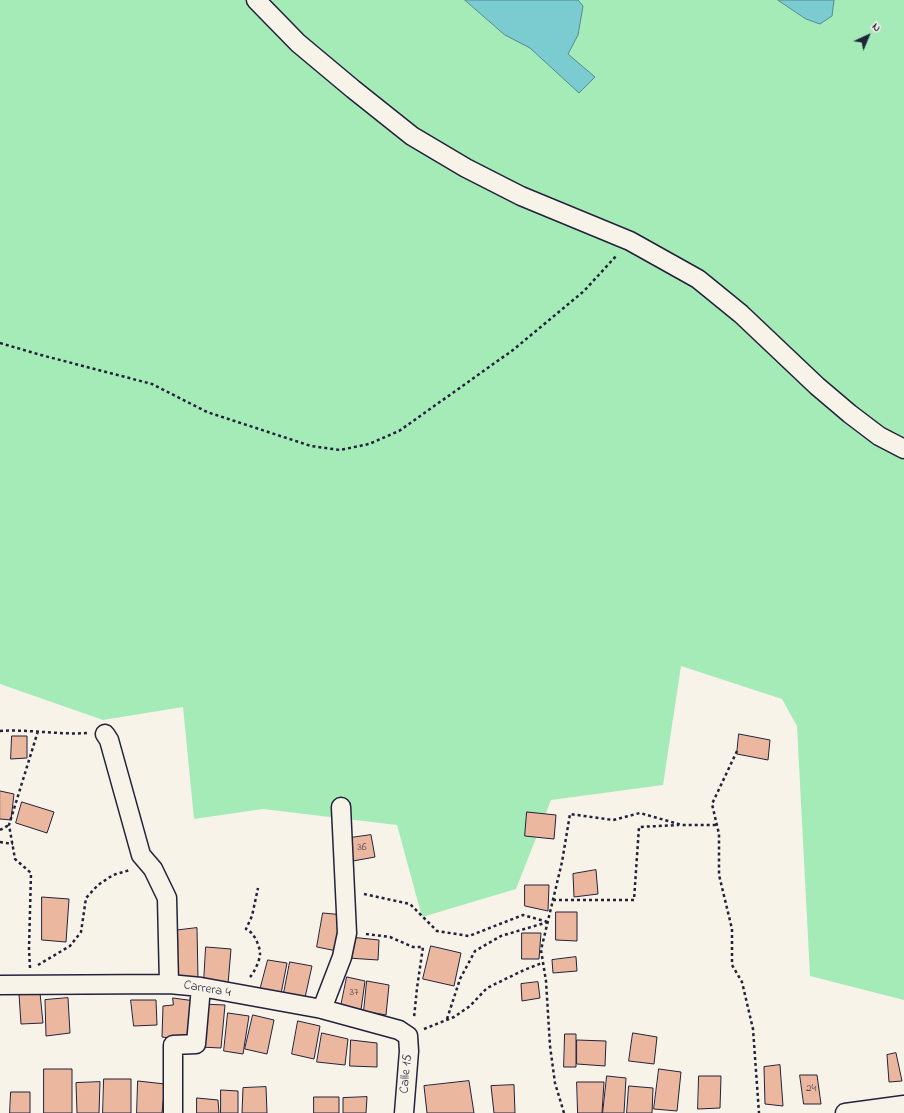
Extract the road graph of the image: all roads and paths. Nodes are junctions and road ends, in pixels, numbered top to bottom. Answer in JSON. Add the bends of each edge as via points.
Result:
{"nodes":[{"id":1,"x":256,"y":0,"type":"edge"},
{"id":2,"x":630,"y":241,"type":"junction"},
{"id":3,"x":0,"y":343,"type":"edge"},
{"id":4,"x":904,"y":449,"type":"edge"},
{"id":5,"x":0,"y":731,"type":"edge"},
{"id":6,"x":38,"y":731,"type":"junction"},
{"id":7,"x":105,"y":734,"type":"joint"},
{"id":8,"x":737,"y":751,"type":"dead end"},
{"id":9,"x":342,"y":807,"type":"dead end"},
{"id":10,"x":9,"y":825,"type":"junction"},
{"id":11,"x":682,"y":825,"type":"junction"},
{"id":12,"x":717,"y":825,"type":"junction"},
{"id":13,"x":0,"y":830,"type":"edge"},
{"id":14,"x":0,"y":842,"type":"edge"},
{"id":15,"x":13,"y":844,"type":"junction"},
{"id":16,"x":154,"y":869,"type":"junction"},
{"id":17,"x":258,"y":888,"type":"dead end"},
{"id":18,"x":345,"y":890,"type":"junction"},
{"id":19,"x":553,"y":900,"type":"junction"},
{"id":20,"x":548,"y":922,"type":"junction"},
{"id":21,"x":347,"y":933,"type":"junction"},
{"id":22,"x":542,"y":963,"type":"junction"},
{"id":23,"x":169,"y":984,"type":"junction"},
{"id":24,"x":0,"y":986,"type":"edge"},
{"id":25,"x":201,"y":987,"type":"junction"},
{"id":26,"x":229,"y":993,"type":"junction"},
{"id":27,"x":322,"y":1009,"type":"junction"},
{"id":28,"x":447,"y":1020,"type":"junction"},
{"id":29,"x":408,"y":1036,"type":"junction"},
{"id":30,"x":904,"y":1105,"type":"edge"},
{"id":31,"x":173,"y":1113,"type":"edge"},
{"id":32,"x":404,"y":1113,"type":"edge"},
{"id":33,"x":564,"y":1113,"type":"edge"},
{"id":34,"x":759,"y":1113,"type":"edge"},
{"id":35,"x":845,"y":1113,"type":"edge"}],
"edges":[{"from":1,"to":2,"type":"street","via":[[298,43],[412,136],[521,196]]},
{"from":2,"to":3,"type":"path","via":[[584,291],[513,350],[399,431],[369,444],[340,450],[312,446],[207,412],[152,384]]},
{"from":2,"to":4,"type":"street","via":[[698,279],[741,314],[850,414],[879,436]]},
{"from":5,"to":6,"type":"path"},
{"from":6,"to":7,"type":"path"},
{"from":6,"to":10,"type":"path"},
{"from":7,"to":16,"type":"street","via":[[109,740],[141,855]]},
{"from":8,"to":12,"type":"path","via":[[712,804]]},
{"from":9,"to":18,"type":"street"},
{"from":10,"to":13,"type":"path"},
{"from":10,"to":15,"type":"path"},
{"from":11,"to":12,"type":"path"},
{"from":11,"to":19,"type":"path","via":[[639,827],[634,900]]},
{"from":11,"to":19,"type":"path","via":[[640,813],[613,820],[570,814]]},
{"from":12,"to":34,"type":"path","via":[[719,875],[732,929],[732,966],[742,982],[753,1029]]},
{"from":14,"to":15,"type":"path"},
{"from":15,"to":16,"type":"path","via":[[15,859],[30,873],[30,970],[70,946],[81,932],[86,898],[98,885],[113,875],[130,870]]},
{"from":16,"to":23,"type":"street","via":[[168,898]]},
{"from":17,"to":26,"type":"path","via":[[252,916],[246,929],[250,930],[255,938],[260,954],[254,974]]},
{"from":18,"to":20,"type":"path","via":[[410,904],[437,931],[443,932],[469,936],[523,915]]},
{"from":18,"to":21,"type":"street"},
{"from":19,"to":20,"type":"path"},
{"from":20,"to":22,"type":"path","via":[[541,950]]},
{"from":20,"to":28,"type":"path","via":[[501,936],[475,950],[460,979]]},
{"from":21,"to":27,"type":"street","via":[[342,957]]},
{"from":21,"to":29,"type":"path","via":[[390,937],[413,947],[423,947],[414,1021]]},
{"from":22,"to":28,"type":"path","via":[[487,988],[470,1006]]},
{"from":22,"to":33,"type":"path","via":[[546,981],[555,1083]]},
{"from":23,"to":24,"type":"street","name":"Carrera 4"},
{"from":23,"to":25,"type":"street","name":"Carrera 4"},
{"from":25,"to":26,"type":"street","name":"Carrera 4"},
{"from":25,"to":31,"type":"street","via":[[196,1044],[173,1045]]},
{"from":26,"to":27,"type":"street","name":"Carrera 4"},
{"from":27,"to":29,"type":"street","name":"Carrera 4","via":[[399,1030]]},
{"from":28,"to":29,"type":"path"},
{"from":29,"to":32,"type":"street","name":"Calle 15"},
{"from":30,"to":35,"type":"street"}]}
